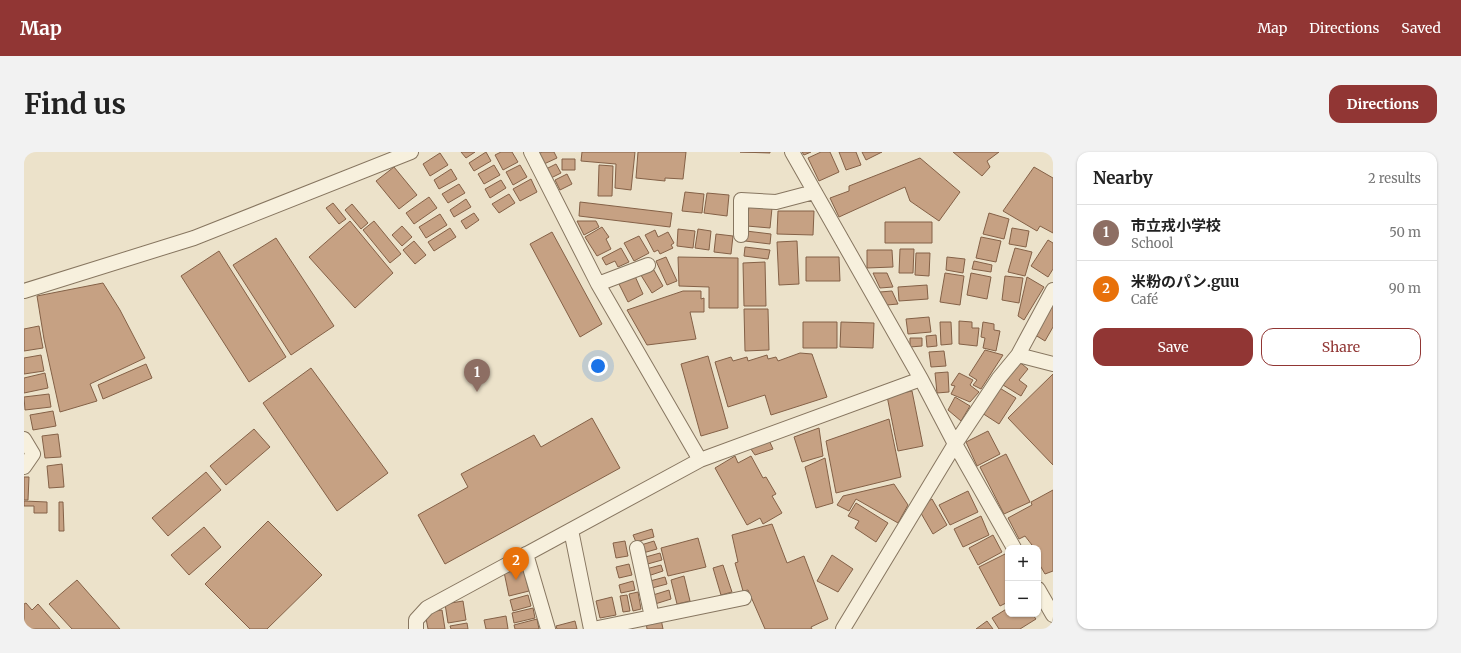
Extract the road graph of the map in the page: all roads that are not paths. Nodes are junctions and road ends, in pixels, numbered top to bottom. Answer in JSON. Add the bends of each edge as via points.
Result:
{"nodes":[{"id":1,"x":411,"y":152,"type":"edge"},
{"id":2,"x":531,"y":152,"type":"edge"},
{"id":3,"x":792,"y":152,"type":"edge"},
{"id":4,"x":814,"y":192,"type":"junction"},
{"id":5,"x":741,"y":234,"type":"dead end"},
{"id":6,"x":648,"y":265,"type":"dead end"},
{"id":7,"x":598,"y":284,"type":"junction"},
{"id":8,"x":24,"y":290,"type":"edge"},
{"id":9,"x":1053,"y":290,"type":"edge"},
{"id":10,"x":1018,"y":355,"type":"junction"},
{"id":11,"x":1053,"y":364,"type":"edge"},
{"id":12,"x":921,"y":379,"type":"junction"},
{"id":13,"x":24,"y":439,"type":"edge"},
{"id":14,"x":954,"y":444,"type":"junction"},
{"id":15,"x":700,"y":460,"type":"junction"},
{"id":16,"x":24,"y":467,"type":"edge"},
{"id":17,"x":571,"y":530,"type":"junction"},
{"id":18,"x":1012,"y":545,"type":"edge"},
{"id":19,"x":638,"y":548,"type":"dead end"},
{"id":20,"x":526,"y":554,"type":"junction"},
{"id":21,"x":1041,"y":594,"type":"edge"},
{"id":22,"x":744,"y":598,"type":"dead end"},
{"id":23,"x":1053,"y":615,"type":"edge"},
{"id":24,"x":652,"y":617,"type":"junction"},
{"id":25,"x":416,"y":629,"type":"edge"},
{"id":26,"x":548,"y":629,"type":"edge"},
{"id":27,"x":592,"y":629,"type":"edge"},
{"id":28,"x":843,"y":629,"type":"edge"}],
"edges":[{"from":1,"to":8,"type":"street","via":[[194,238]]},
{"from":2,"to":7,"type":"street"},
{"from":3,"to":4,"type":"street"},
{"from":4,"to":5,"type":"street","via":[[776,202],[741,200]]},
{"from":4,"to":12,"type":"street"},
{"from":6,"to":7,"type":"street"},
{"from":7,"to":15,"type":"street"},
{"from":9,"to":10,"type":"street"},
{"from":10,"to":11,"type":"street"},
{"from":10,"to":14,"type":"street"},
{"from":12,"to":14,"type":"street"},
{"from":12,"to":15,"type":"street"},
{"from":13,"to":16,"type":"street","via":[[33,454]]},
{"from":14,"to":18,"type":"street"},
{"from":14,"to":28,"type":"street"},
{"from":15,"to":17,"type":"street"},
{"from":17,"to":20,"type":"street"},
{"from":17,"to":27,"type":"street"},
{"from":19,"to":24,"type":"street"},
{"from":20,"to":25,"type":"street","via":[[427,608],[416,620]]},
{"from":20,"to":26,"type":"street"},
{"from":21,"to":23,"type":"street"},
{"from":22,"to":24,"type":"street"},
{"from":24,"to":27,"type":"street"}]}
